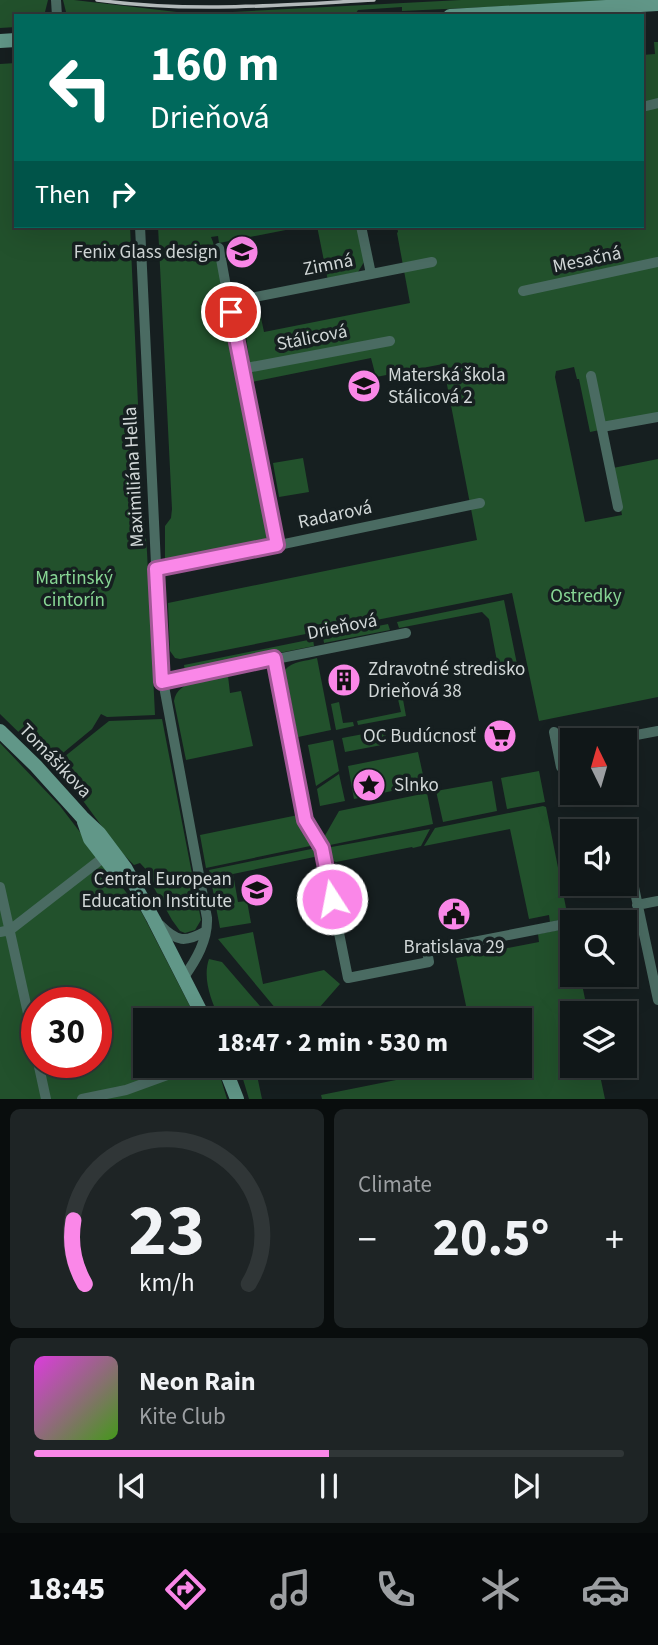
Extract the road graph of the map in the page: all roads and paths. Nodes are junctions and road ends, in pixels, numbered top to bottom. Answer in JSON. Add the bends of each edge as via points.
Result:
{"nodes":[{"id":1,"x":658,"y":4,"type":"edge"},
{"id":2,"x":485,"y":14,"type":"edge"},
{"id":3,"x":140,"y":228,"type":"edge"},
{"id":4,"x":361,"y":228,"type":"edge"},
{"id":5,"x":219,"y":247,"type":"dead end"},
{"id":6,"x":432,"y":262,"type":"dead end"},
{"id":7,"x":658,"y":262,"type":"edge"},
{"id":8,"x":371,"y":274,"type":"junction"},
{"id":9,"x":523,"y":291,"type":"dead end"},
{"id":10,"x":230,"y":302,"type":"junction"},
{"id":11,"x":390,"y":341,"type":"dead end"},
{"id":12,"x":241,"y":369,"type":"junction"},
{"id":13,"x":591,"y":376,"type":"dead end"},
{"id":14,"x":658,"y":417,"type":"edge"},
{"id":15,"x":602,"y":427,"type":"junction"},
{"id":16,"x":480,"y":503,"type":"dead end"},
{"id":17,"x":618,"y":507,"type":"dead end"},
{"id":18,"x":277,"y":545,"type":"junction"},
{"id":19,"x":156,"y":569,"type":"junction"},
{"id":20,"x":406,"y":633,"type":"dead end"},
{"id":21,"x":274,"y":658,"type":"junction"},
{"id":22,"x":162,"y":682,"type":"junction"},
{"id":23,"x":0,"y":731,"type":"edge"},
{"id":24,"x":658,"y":731,"type":"edge"},
{"id":25,"x":554,"y":732,"type":"dead end"},
{"id":26,"x":637,"y":735,"type":"edge"},
{"id":27,"x":558,"y":751,"type":"joint"},
{"id":28,"x":560,"y":762,"type":"edge"},
{"id":29,"x":82,"y":817,"type":"junction"},
{"id":30,"x":104,"y":857,"type":"junction"},
{"id":31,"x":0,"y":887,"type":"edge"},
{"id":32,"x":135,"y":888,"type":"junction"},
{"id":33,"x":635,"y":896,"type":"edge"},
{"id":34,"x":658,"y":901,"type":"edge"},
{"id":35,"x":637,"y":905,"type":"junction"},
{"id":36,"x":154,"y":920,"type":"junction"},
{"id":37,"x":560,"y":925,"type":"edge"},
{"id":38,"x":5,"y":931,"type":"edge"},
{"id":39,"x":206,"y":931,"type":"junction"},
{"id":40,"x":184,"y":977,"type":"junction"},
{"id":41,"x":656,"y":977,"type":"edge"},
{"id":42,"x":21,"y":992,"type":"edge"},
{"id":43,"x":658,"y":1000,"type":"edge"},
{"id":44,"x":199,"y":1008,"type":"edge"},
{"id":45,"x":41,"y":1078,"type":"edge"},
{"id":46,"x":160,"y":1078,"type":"edge"},
{"id":47,"x":229,"y":1078,"type":"edge"},
{"id":48,"x":46,"y":1099,"type":"edge"},
{"id":49,"x":82,"y":1099,"type":"edge"},
{"id":50,"x":237,"y":1099,"type":"edge"}],
"edges":[{"from":1,"to":2,"type":"main road"},
{"from":3,"to":19,"type":"street","name":"Maximiliána Hella"},
{"from":4,"to":8,"type":"street"},
{"from":5,"to":10,"type":"street"},
{"from":6,"to":8,"type":"street","name":"Zimná"},
{"from":7,"to":9,"type":"street","name":"Mesačná"},
{"from":8,"to":10,"type":"street","name":"Zimná"},
{"from":10,"to":12,"type":"street"},
{"from":11,"to":12,"type":"street","name":"Stálicová"},
{"from":12,"to":18,"type":"street"},
{"from":13,"to":15,"type":"street"},
{"from":14,"to":15,"type":"street"},
{"from":15,"to":17,"type":"street"},
{"from":16,"to":18,"type":"street","name":"Radarová"},
{"from":18,"to":19,"type":"street","name":"Radarová"},
{"from":19,"to":22,"type":"street","name":"Maximiliána Hella"},
{"from":20,"to":21,"type":"street","name":"Drieňová"},
{"from":21,"to":22,"type":"street","name":"Drieňová"},
{"from":21,"to":37,"type":"street","via":[[305,820],[322,848],[348,978],[429,962],[427,951]]},
{"from":22,"to":39,"type":"street","name":"Maximiliána Hella","via":[[208,922]]},
{"from":23,"to":29,"type":"main road","name":"Tomášikova"},
{"from":24,"to":26,"type":"street"},
{"from":25,"to":27,"type":"street"},
{"from":27,"to":28,"type":"street"},
{"from":29,"to":30,"type":"main road","name":"Tomášikova","via":[[90,839]]},
{"from":29,"to":32,"type":"main road","name":"Tomášikova","via":[[126,869]]},
{"from":30,"to":32,"type":"main road","name":"Tomášikova"},
{"from":30,"to":38,"type":"street"},
{"from":31,"to":38,"type":"street"},
{"from":32,"to":36,"type":"main road","name":"Tomášikova"},
{"from":33,"to":35,"type":"street"},
{"from":34,"to":35,"type":"street"},
{"from":35,"to":41,"type":"street"},
{"from":36,"to":39,"type":"street","via":[[180,939],[192,939]]},
{"from":36,"to":40,"type":"main road","name":"Tomášikova"},
{"from":38,"to":42,"type":"street"},
{"from":39,"to":40,"type":"street","name":"Maximiliána Hella","via":[[199,955]]},
{"from":40,"to":44,"type":"main road","name":"Tomášikova"},
{"from":41,"to":43,"type":"street"},
{"from":45,"to":48,"type":"street"},
{"from":46,"to":49,"type":"street"},
{"from":47,"to":50,"type":"main road"}]}
